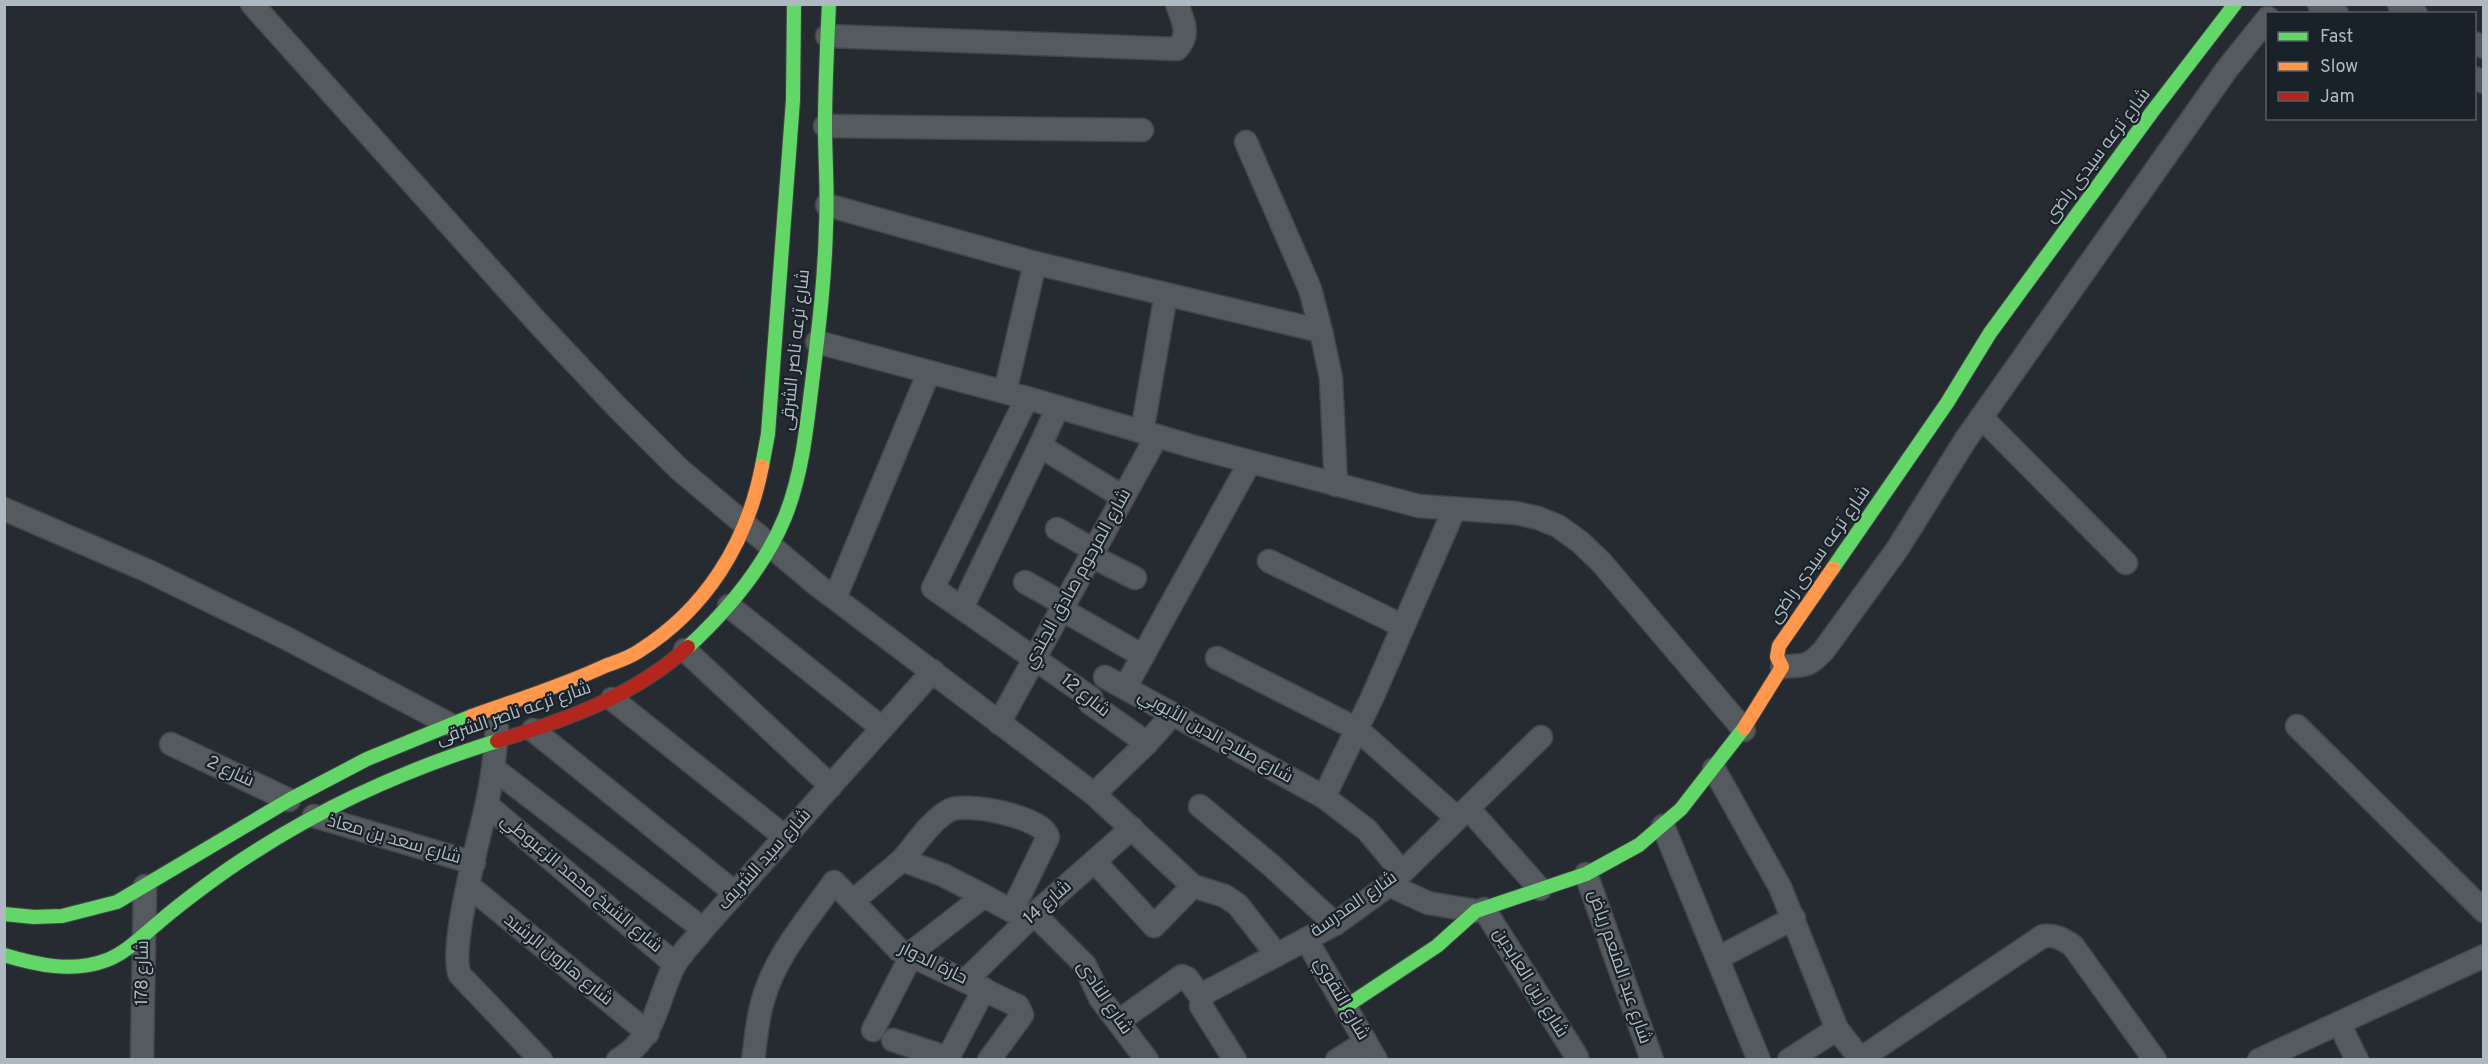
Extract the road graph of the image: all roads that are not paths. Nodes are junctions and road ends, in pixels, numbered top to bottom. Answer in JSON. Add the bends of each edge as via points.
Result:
{"nodes":[{"id":1,"x":252,"y":4,"type":"edge"},
{"id":2,"x":794,"y":4,"type":"edge"},
{"id":3,"x":829,"y":4,"type":"edge"},
{"id":4,"x":1177,"y":4,"type":"edge"},
{"id":5,"x":2235,"y":4,"type":"edge"},
{"id":6,"x":2319,"y":4,"type":"edge"},
{"id":7,"x":2399,"y":4,"type":"edge"},
{"id":8,"x":2333,"y":12,"type":"edge"},
{"id":9,"x":2413,"y":12,"type":"edge"},
{"id":10,"x":2266,"y":20,"type":"edge"},
{"id":11,"x":827,"y":36,"type":"junction"},
{"id":12,"x":825,"y":126,"type":"junction"},
{"id":13,"x":1142,"y":130,"type":"dead end"},
{"id":14,"x":1246,"y":142,"type":"dead end"},
{"id":15,"x":827,"y":205,"type":"junction"},
{"id":16,"x":1035,"y":263,"type":"junction"},
{"id":17,"x":1166,"y":294,"type":"junction"},
{"id":18,"x":1321,"y":332,"type":"junction"},
{"id":19,"x":817,"y":342,"type":"junction"},
{"id":20,"x":929,"y":372,"type":"junction"},
{"id":21,"x":1005,"y":392,"type":"junction"},
{"id":22,"x":1027,"y":398,"type":"junction"},
{"id":23,"x":1058,"y":407,"type":"junction"},
{"id":24,"x":1982,"y":418,"type":"junction"},
{"id":25,"x":1149,"y":434,"type":"junction"},
{"id":26,"x":1040,"y":446,"type":"junction"},
{"id":27,"x":1250,"y":462,"type":"junction"},
{"id":28,"x":1336,"y":485,"type":"junction"},
{"id":29,"x":1123,"y":497,"type":"junction"},
{"id":30,"x":4,"y":508,"type":"edge"},
{"id":31,"x":1454,"y":510,"type":"junction"},
{"id":32,"x":746,"y":524,"type":"junction"},
{"id":33,"x":1057,"y":529,"type":"dead end"},
{"id":34,"x":773,"y":546,"type":"junction"},
{"id":35,"x":1092,"y":553,"type":"junction"},
{"id":36,"x":1269,"y":561,"type":"dead end"},
{"id":37,"x":2126,"y":562,"type":"dead end"},
{"id":38,"x":1135,"y":578,"type":"dead end"},
{"id":39,"x":1024,"y":582,"type":"dead end"},
{"id":40,"x":835,"y":598,"type":"junction"},
{"id":41,"x":729,"y":606,"type":"junction"},
{"id":42,"x":1063,"y":607,"type":"junction"},
{"id":43,"x":962,"y":608,"type":"junction"},
{"id":44,"x":1403,"y":626,"type":"junction"},
{"id":45,"x":685,"y":650,"type":"junction"},
{"id":46,"x":1143,"y":656,"type":"junction"},
{"id":47,"x":1035,"y":658,"type":"junction"},
{"id":48,"x":1217,"y":658,"type":"dead end"},
{"id":49,"x":1782,"y":667,"type":"junction"},
{"id":50,"x":933,"y":671,"type":"junction"},
{"id":51,"x":1105,"y":677,"type":"dead end"},
{"id":52,"x":1125,"y":688,"type":"junction"},
{"id":53,"x":612,"y":699,"type":"junction"},
{"id":54,"x":498,"y":707,"type":"junction"},
{"id":55,"x":1173,"y":714,"type":"junction"},
{"id":56,"x":999,"y":723,"type":"junction"},
{"id":57,"x":449,"y":724,"type":"junction"},
{"id":58,"x":2297,"y":726,"type":"dead end"},
{"id":59,"x":882,"y":728,"type":"junction"},
{"id":60,"x":1357,"y":729,"type":"junction"},
{"id":61,"x":533,"y":730,"type":"junction"},
{"id":62,"x":1744,"y":730,"type":"junction"},
{"id":63,"x":1541,"y":737,"type":"dead end"},
{"id":64,"x":496,"y":741,"type":"junction"},
{"id":65,"x":1148,"y":743,"type":"junction"},
{"id":66,"x":171,"y":744,"type":"dead end"},
{"id":67,"x":494,"y":769,"type":"junction"},
{"id":68,"x":1714,"y":769,"type":"junction"},
{"id":69,"x":831,"y":786,"type":"junction"},
{"id":70,"x":1094,"y":794,"type":"junction"},
{"id":71,"x":1324,"y":797,"type":"junction"},
{"id":72,"x":289,"y":800,"type":"junction"},
{"id":73,"x":487,"y":805,"type":"junction"},
{"id":74,"x":1200,"y":806,"type":"dead end"},
{"id":75,"x":1462,"y":813,"type":"junction"},
{"id":76,"x":314,"y":816,"type":"junction"},
{"id":77,"x":1663,"y":826,"type":"junction"},
{"id":78,"x":1132,"y":828,"type":"junction"},
{"id":79,"x":785,"y":837,"type":"junction"},
{"id":80,"x":902,"y":860,"type":"junction"},
{"id":81,"x":1095,"y":862,"type":"junction"},
{"id":82,"x":474,"y":863,"type":"junction"},
{"id":83,"x":1586,"y":874,"type":"junction"},
{"id":84,"x":1395,"y":878,"type":"junction"},
{"id":85,"x":145,"y":885,"type":"junction"},
{"id":86,"x":469,"y":886,"type":"junction"},
{"id":87,"x":1193,"y":886,"type":"junction"},
{"id":88,"x":1540,"y":888,"type":"junction"},
{"id":89,"x":735,"y":893,"type":"junction"},
{"id":90,"x":984,"y":896,"type":"junction"},
{"id":91,"x":853,"y":901,"type":"junction"},
{"id":92,"x":1480,"y":910,"type":"junction"},
{"id":93,"x":2484,"y":911,"type":"edge"},
{"id":94,"x":4,"y":914,"type":"edge"},
{"id":95,"x":1034,"y":914,"type":"junction"},
{"id":96,"x":1794,"y":918,"type":"junction"},
{"id":97,"x":1335,"y":924,"type":"junction"},
{"id":98,"x":703,"y":929,"type":"junction"},
{"id":99,"x":143,"y":935,"type":"junction"},
{"id":100,"x":1306,"y":939,"type":"junction"},
{"id":101,"x":4,"y":955,"type":"edge"},
{"id":102,"x":1277,"y":955,"type":"junction"},
{"id":103,"x":909,"y":956,"type":"junction"},
{"id":104,"x":2484,"y":956,"type":"edge"},
{"id":105,"x":1718,"y":958,"type":"junction"},
{"id":106,"x":675,"y":964,"type":"junction"},
{"id":107,"x":975,"y":985,"type":"junction"},
{"id":108,"x":1201,"y":997,"type":"junction"},
{"id":109,"x":1345,"y":1007,"type":"junction"},
{"id":110,"x":1119,"y":1021,"type":"junction"},
{"id":111,"x":2339,"y":1023,"type":"junction"},
{"id":112,"x":1838,"y":1029,"type":"junction"},
{"id":113,"x":648,"y":1033,"type":"junction"},
{"id":114,"x":1371,"y":1051,"type":"edge"},
{"id":115,"x":919,"y":1055,"type":"edge"},
{"id":116,"x":142,"y":1059,"type":"edge"},
{"id":117,"x":541,"y":1059,"type":"edge"},
{"id":118,"x":618,"y":1059,"type":"edge"},
{"id":119,"x":753,"y":1059,"type":"edge"},
{"id":120,"x":989,"y":1059,"type":"edge"},
{"id":121,"x":1147,"y":1059,"type":"edge"},
{"id":122,"x":1235,"y":1059,"type":"edge"},
{"id":123,"x":1337,"y":1059,"type":"edge"},
{"id":124,"x":1576,"y":1059,"type":"edge"},
{"id":125,"x":1652,"y":1059,"type":"edge"},
{"id":126,"x":1759,"y":1059,"type":"edge"},
{"id":127,"x":1789,"y":1059,"type":"edge"},
{"id":128,"x":1860,"y":1059,"type":"edge"},
{"id":129,"x":2155,"y":1059,"type":"edge"},
{"id":130,"x":2259,"y":1059,"type":"edge"},
{"id":131,"x":2357,"y":1059,"type":"edge"}],
"edges":[{"from":1,"to":32,"type":"street","via":[[615,405],[679,469]]},
{"from":2,"to":32,"type":"street","name":"شارع ترعه ناصر الشرقى","via":[[793,100],[768,434],[756,497]]},
{"from":3,"to":11,"type":"street","name":"شارع ترعه ناصر الشرقى"},
{"from":4,"to":11,"type":"street","via":[[1186,36],[1177,49]]},
{"from":5,"to":49,"type":"street","name":"شارع ترعه سيدى راضى","via":[[1990,333],[1947,404],[1779,646],[1777,657]]},
{"from":6,"to":8,"type":"street"},
{"from":7,"to":9,"type":"street"},
{"from":10,"to":24,"type":"street","via":[[2227,69]]},
{"from":11,"to":12,"type":"street","name":"شارع ترعه ناصر الشرقى"},
{"from":12,"to":13,"type":"street"},
{"from":12,"to":15,"type":"street","name":"شارع ترعه ناصر الشرقى"},
{"from":14,"to":18,"type":"street","via":[[1310,289]]},
{"from":15,"to":16,"type":"street"},
{"from":15,"to":19,"type":"street","name":"شارع ترعه ناصر الشرقى"},
{"from":16,"to":17,"type":"street"},
{"from":16,"to":21,"type":"street"},
{"from":17,"to":18,"type":"street"},
{"from":17,"to":25,"type":"street","name":"شارع المرحوم صادق الجندي"},
{"from":18,"to":28,"type":"street","via":[[1331,378]]},
{"from":19,"to":20,"type":"street"},
{"from":19,"to":34,"type":"street","name":"شارع ترعه ناصر الشرقى","via":[[798,477]]},
{"from":20,"to":21,"type":"street"},
{"from":20,"to":40,"type":"street"},
{"from":21,"to":22,"type":"street"},
{"from":22,"to":23,"type":"street"},
{"from":22,"to":43,"type":"street","name":"شارع 12","via":[[933,588]]},
{"from":23,"to":25,"type":"street"},
{"from":23,"to":26,"type":"street"},
{"from":24,"to":37,"type":"street"},
{"from":24,"to":49,"type":"street","via":[[1898,548],[1824,650],[1805,667]]},
{"from":25,"to":27,"type":"street"},
{"from":25,"to":29,"type":"street","name":"شارع المرحوم صادق الجندي"},
{"from":26,"to":29,"type":"street"},
{"from":26,"to":43,"type":"street"},
{"from":27,"to":28,"type":"street"},
{"from":27,"to":46,"type":"street"},
{"from":28,"to":31,"type":"street","via":[[1419,506]]},
{"from":29,"to":35,"type":"street","name":"شارع المرحوم صادق الجندي"},
{"from":30,"to":57,"type":"street","via":[[148,571]]},
{"from":31,"to":44,"type":"street"},
{"from":31,"to":62,"type":"street","via":[[1538,518],[1580,542]]},
{"from":32,"to":34,"type":"street"},
{"from":32,"to":54,"type":"street","name":"شارع ترعه ناصر الشرقى","via":[[704,596],[684,617],[638,652]]},
{"from":33,"to":35,"type":"street"},
{"from":34,"to":40,"type":"street"},
{"from":34,"to":41,"type":"street","name":"شارع ترعه ناصر الشرقى"},
{"from":35,"to":38,"type":"street"},
{"from":35,"to":42,"type":"street","name":"شارع المرحوم صادق الجندي"},
{"from":36,"to":44,"type":"street"},
{"from":39,"to":42,"type":"street"},
{"from":40,"to":50,"type":"street"},
{"from":41,"to":45,"type":"street","name":"شارع ترعه ناصر الشرقى"},
{"from":41,"to":59,"type":"street"},
{"from":42,"to":46,"type":"street"},
{"from":42,"to":47,"type":"street","name":"شارع المرحوم صادق الجندي"},
{"from":43,"to":47,"type":"street","name":"شارع 12"},
{"from":44,"to":60,"type":"street"},
{"from":45,"to":53,"type":"street","name":"شارع ترعه ناصر الشرقى"},
{"from":45,"to":69,"type":"street"},
{"from":46,"to":52,"type":"street"},
{"from":47,"to":56,"type":"street","name":"شارع المرحوم صادق الجندي"},
{"from":47,"to":65,"type":"street","name":"شارع 12"},
{"from":48,"to":60,"type":"street"},
{"from":49,"to":62,"type":"street","name":"شارع ترعه سيدى راضى"},
{"from":50,"to":56,"type":"street"},
{"from":50,"to":59,"type":"street","name":"شارع سيد الشريف"},
{"from":51,"to":52,"type":"street","name":"شارع صلاح الدين الأيوبي"},
{"from":52,"to":55,"type":"street","name":"شارع صلاح الدين الأيوبي"},
{"from":53,"to":61,"type":"street","name":"شارع ترعه ناصر الشرقى"},
{"from":53,"to":79,"type":"street"},
{"from":54,"to":57,"type":"street","name":"شارع ترعه ناصر الشرقى"},
{"from":54,"to":64,"type":"street"},
{"from":55,"to":65,"type":"street"},
{"from":55,"to":71,"type":"street","name":"شارع صلاح الدين الأيوبي"},
{"from":56,"to":70,"type":"street"},
{"from":57,"to":72,"type":"street","name":"شارع ترعه ناصر الشرقى","via":[[367,759]]},
{"from":58,"to":93,"type":"street"},
{"from":59,"to":69,"type":"street","name":"شارع سيد الشريف"},
{"from":60,"to":71,"type":"street"},
{"from":60,"to":75,"type":"street"},
{"from":61,"to":64,"type":"street","name":"شارع ترعه ناصر الشرقى"},
{"from":61,"to":89,"type":"street"},
{"from":62,"to":68,"type":"street","name":"شارع ترعه سيدى راضى"},
{"from":63,"to":75,"type":"street","name":"شارع المدرسة"},
{"from":64,"to":67,"type":"street"},
{"from":64,"to":76,"type":"street","name":"شارع ترعه ناصر الشرقى","via":[[433,760]]},
{"from":65,"to":70,"type":"street"},
{"from":66,"to":72,"type":"street","name":"شارع 2"},
{"from":67,"to":73,"type":"street"},
{"from":67,"to":98,"type":"street"},
{"from":68,"to":77,"type":"street","name":"شارع ترعه سيدى راضى"},
{"from":68,"to":96,"type":"street"},
{"from":69,"to":79,"type":"street","name":"شارع سيد الشريف"},
{"from":70,"to":78,"type":"street"},
{"from":71,"to":84,"type":"street","name":"شارع صلاح الدين الأيوبي","via":[[1367,830]]},
{"from":72,"to":85,"type":"street","name":"شارع ترعه ناصر الشرقى"},
{"from":73,"to":82,"type":"street"},
{"from":73,"to":106,"type":"street","name":"شارع الشيخ محمد الزعبوطي"},
{"from":74,"to":97,"type":"street"},
{"from":75,"to":84,"type":"street","name":"شارع المدرسة"},
{"from":75,"to":88,"type":"street"},
{"from":76,"to":82,"type":"street","name":"شارع سعد بن معاذ"},
{"from":76,"to":99,"type":"street","name":"شارع ترعه ناصر الشرقى","via":[[252,853]]},
{"from":77,"to":83,"type":"street","name":"شارع ترعه سيدى راضى","via":[[1622,856]]},
{"from":77,"to":105,"type":"street"},
{"from":78,"to":81,"type":"street","name":"شارع 14"},
{"from":78,"to":87,"type":"street"},
{"from":79,"to":89,"type":"street","name":"شارع سيد الشريف"},
{"from":80,"to":90,"type":"street"},
{"from":80,"to":90,"type":"street","via":[[953,809],[994,811],[1037,824],[1047,832],[1047,842],[1012,911]]},
{"from":80,"to":91,"type":"street"},
{"from":81,"to":87,"type":"street","via":[[1154,926]]},
{"from":81,"to":95,"type":"street","name":"شارع 14"},
{"from":82,"to":86,"type":"street"},
{"from":83,"to":88,"type":"street","name":"شارع ترعه سيدى راضى"},
{"from":83,"to":125,"type":"street","name":"شارع عبد المنعم رياض"},
{"from":84,"to":92,"type":"street","via":[[1428,903]]},
{"from":84,"to":97,"type":"street","name":"شارع المدرسة"},
{"from":85,"to":94,"type":"street","name":"شارع ترعه ناصر الشرقى","via":[[117,902],[87,913],[55,918]]},
{"from":85,"to":99,"type":"street","name":"شارع 178"},
{"from":86,"to":113,"type":"street","name":"شارع هارون الرشيد"},
{"from":86,"to":117,"type":"street","via":[[456,962],[460,975]]},
{"from":87,"to":102,"type":"street","via":[[1219,893],[1238,905]]},
{"from":88,"to":92,"type":"street","name":"شارع ترعه سيدى راضى"},
{"from":89,"to":98,"type":"street","name":"شارع سيد الشريف"},
{"from":90,"to":103,"type":"street"},
{"from":91,"to":103,"type":"street","name":"حارة الدوار","via":[[892,944]]},
{"from":91,"to":119,"type":"street","name":"حارة الدوار","via":[[834,882],[781,957],[763,999]]},
{"from":92,"to":109,"type":"street","name":"شارع ترعه سيدى راضى","via":[[1437,946]]},
{"from":92,"to":124,"type":"street","name":"شارع زين العابدين"},
{"from":95,"to":107,"type":"street","name":"شارع 14"},
{"from":95,"to":110,"type":"street","name":"شارع النادى","via":[[1084,965],[1100,998]]},
{"from":96,"to":105,"type":"street"},
{"from":96,"to":112,"type":"street"},
{"from":97,"to":100,"type":"street","name":"شارع المدرسة"},
{"from":98,"to":106,"type":"street","name":"شارع سيد الشريف"},
{"from":99,"to":101,"type":"street","name":"شارع ترعه ناصر الشرقى","via":[[119,955],[88,966],[56,967]]},
{"from":99,"to":116,"type":"street","name":"شارع 178"},
{"from":100,"to":102,"type":"street","name":"شارع المدرسة"},
{"from":100,"to":109,"type":"street","name":"شارع التقوي"},
{"from":102,"to":108,"type":"street","name":"شارع المدرسة"},
{"from":103,"to":107,"type":"street","name":"حارة الدوار"},
{"from":103,"to":115,"type":"street","via":[[883,1035]]},
{"from":104,"to":111,"type":"street"},
{"from":105,"to":126,"type":"street"},
{"from":106,"to":113,"type":"street","name":"شارع سيد الشريف"},
{"from":107,"to":115,"type":"street","name":"شارع 14","via":[[948,1058]]},
{"from":107,"to":120,"type":"street","name":"حارة الدوار","via":[[1018,1006],[1022,1015]]},
{"from":108,"to":110,"type":"street","via":[[1182,976]]},
{"from":108,"to":122,"type":"street","via":[[1201,1006]]},
{"from":109,"to":114,"type":"street","name":"شارع التقوي"},
{"from":110,"to":121,"type":"street","name":"شارع النادى"},
{"from":111,"to":130,"type":"street"},
{"from":111,"to":131,"type":"street"},
{"from":112,"to":127,"type":"street"},
{"from":112,"to":128,"type":"street"},
{"from":113,"to":118,"type":"street","name":"شارع سيد الشريف"},
{"from":114,"to":123,"type":"street"},
{"from":128,"to":129,"type":"street","via":[[2043,936],[2051,935],[2073,946]]}]}
